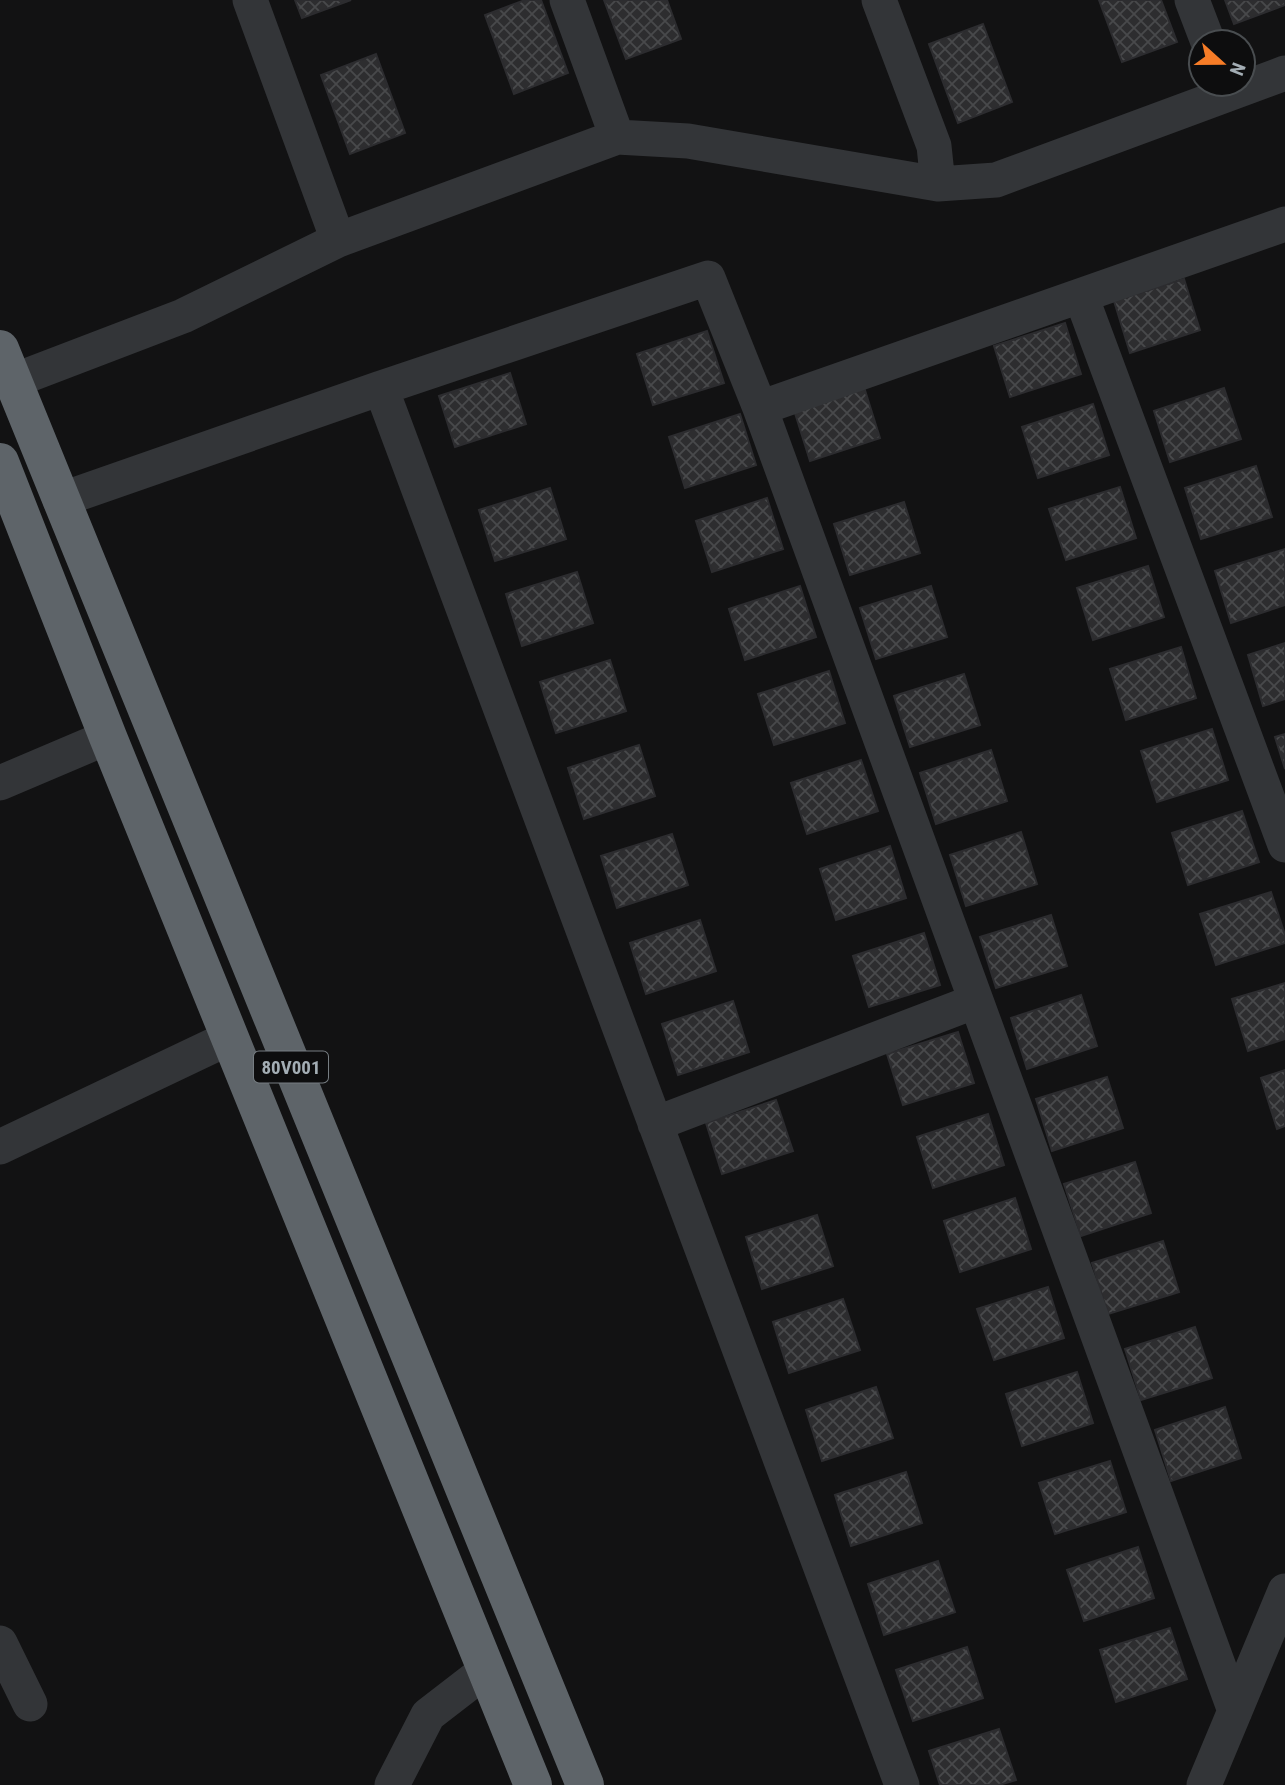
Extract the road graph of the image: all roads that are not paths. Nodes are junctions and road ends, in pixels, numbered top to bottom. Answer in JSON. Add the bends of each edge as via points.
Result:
{"nodes":[{"id":1,"x":250,"y":0,"type":"edge"},
{"id":2,"x":567,"y":0,"type":"edge"},
{"id":3,"x":879,"y":0,"type":"edge"},
{"id":4,"x":1192,"y":0,"type":"edge"},
{"id":5,"x":1203,"y":28,"type":"edge"},
{"id":6,"x":1285,"y":73,"type":"edge"},
{"id":7,"x":1257,"y":80,"type":"edge"},
{"id":8,"x":1202,"y":98,"type":"edge"},
{"id":9,"x":617,"y":137,"type":"junction"},
{"id":10,"x":938,"y":184,"type":"junction"},
{"id":11,"x":1285,"y":224,"type":"edge"},
{"id":12,"x":338,"y":240,"type":"junction"},
{"id":13,"x":1081,"y":296,"type":"junction"},
{"id":14,"x":6,"y":365,"type":"edge"},
{"id":15,"x":381,"y":388,"type":"junction"},
{"id":16,"x":760,"y":408,"type":"junction"},
{"id":17,"x":0,"y":462,"type":"edge"},
{"id":18,"x":60,"y":500,"type":"junction"},
{"id":19,"x":108,"y":737,"type":"junction"},
{"id":20,"x":0,"y":783,"type":"edge"},
{"id":21,"x":1285,"y":845,"type":"edge"},
{"id":22,"x":976,"y":1001,"type":"junction"},
{"id":23,"x":229,"y":1038,"type":"junction"},
{"id":24,"x":656,"y":1124,"type":"junction"},
{"id":25,"x":0,"y":1147,"type":"edge"},
{"id":26,"x":1285,"y":1591,"type":"edge"},
{"id":27,"x":0,"y":1643,"type":"edge"},
{"id":28,"x":485,"y":1671,"type":"junction"},
{"id":29,"x":30,"y":1704,"type":"dead end"},
{"id":30,"x":1235,"y":1711,"type":"junction"},
{"id":31,"x":392,"y":1785,"type":"edge"},
{"id":32,"x":533,"y":1785,"type":"edge"},
{"id":33,"x":585,"y":1785,"type":"edge"},
{"id":34,"x":902,"y":1785,"type":"edge"},
{"id":35,"x":1204,"y":1785,"type":"edge"}],
"edges":[{"from":1,"to":12,"type":"street"},
{"from":2,"to":9,"type":"street"},
{"from":3,"to":10,"type":"street","via":[[934,146]]},
{"from":4,"to":5,"type":"street"},
{"from":6,"to":7,"type":"street"},
{"from":8,"to":10,"type":"street","via":[[996,180]]},
{"from":9,"to":10,"type":"street","via":[[688,141]]},
{"from":9,"to":12,"type":"street"},
{"from":11,"to":13,"type":"street"},
{"from":12,"to":14,"type":"street","via":[[183,316]]},
{"from":13,"to":16,"type":"street"},
{"from":13,"to":21,"type":"street"},
{"from":14,"to":18,"type":"highway","number":"80V001"},
{"from":15,"to":16,"type":"street","via":[[708,278]]},
{"from":15,"to":18,"type":"street"},
{"from":15,"to":24,"type":"street"},
{"from":16,"to":22,"type":"street"},
{"from":17,"to":19,"type":"highway","number":"80V001"},
{"from":18,"to":33,"type":"highway","number":"80V001"},
{"from":19,"to":20,"type":"street"},
{"from":19,"to":23,"type":"highway","number":"80V001"},
{"from":22,"to":24,"type":"street"},
{"from":22,"to":30,"type":"street"},
{"from":23,"to":25,"type":"street"},
{"from":23,"to":28,"type":"highway","number":"80V001"},
{"from":24,"to":34,"type":"street"},
{"from":26,"to":30,"type":"street"},
{"from":27,"to":29,"type":"street"},
{"from":28,"to":31,"type":"street","via":[[428,1714]]},
{"from":28,"to":32,"type":"highway","number":"80V001"},
{"from":30,"to":35,"type":"street"}]}
